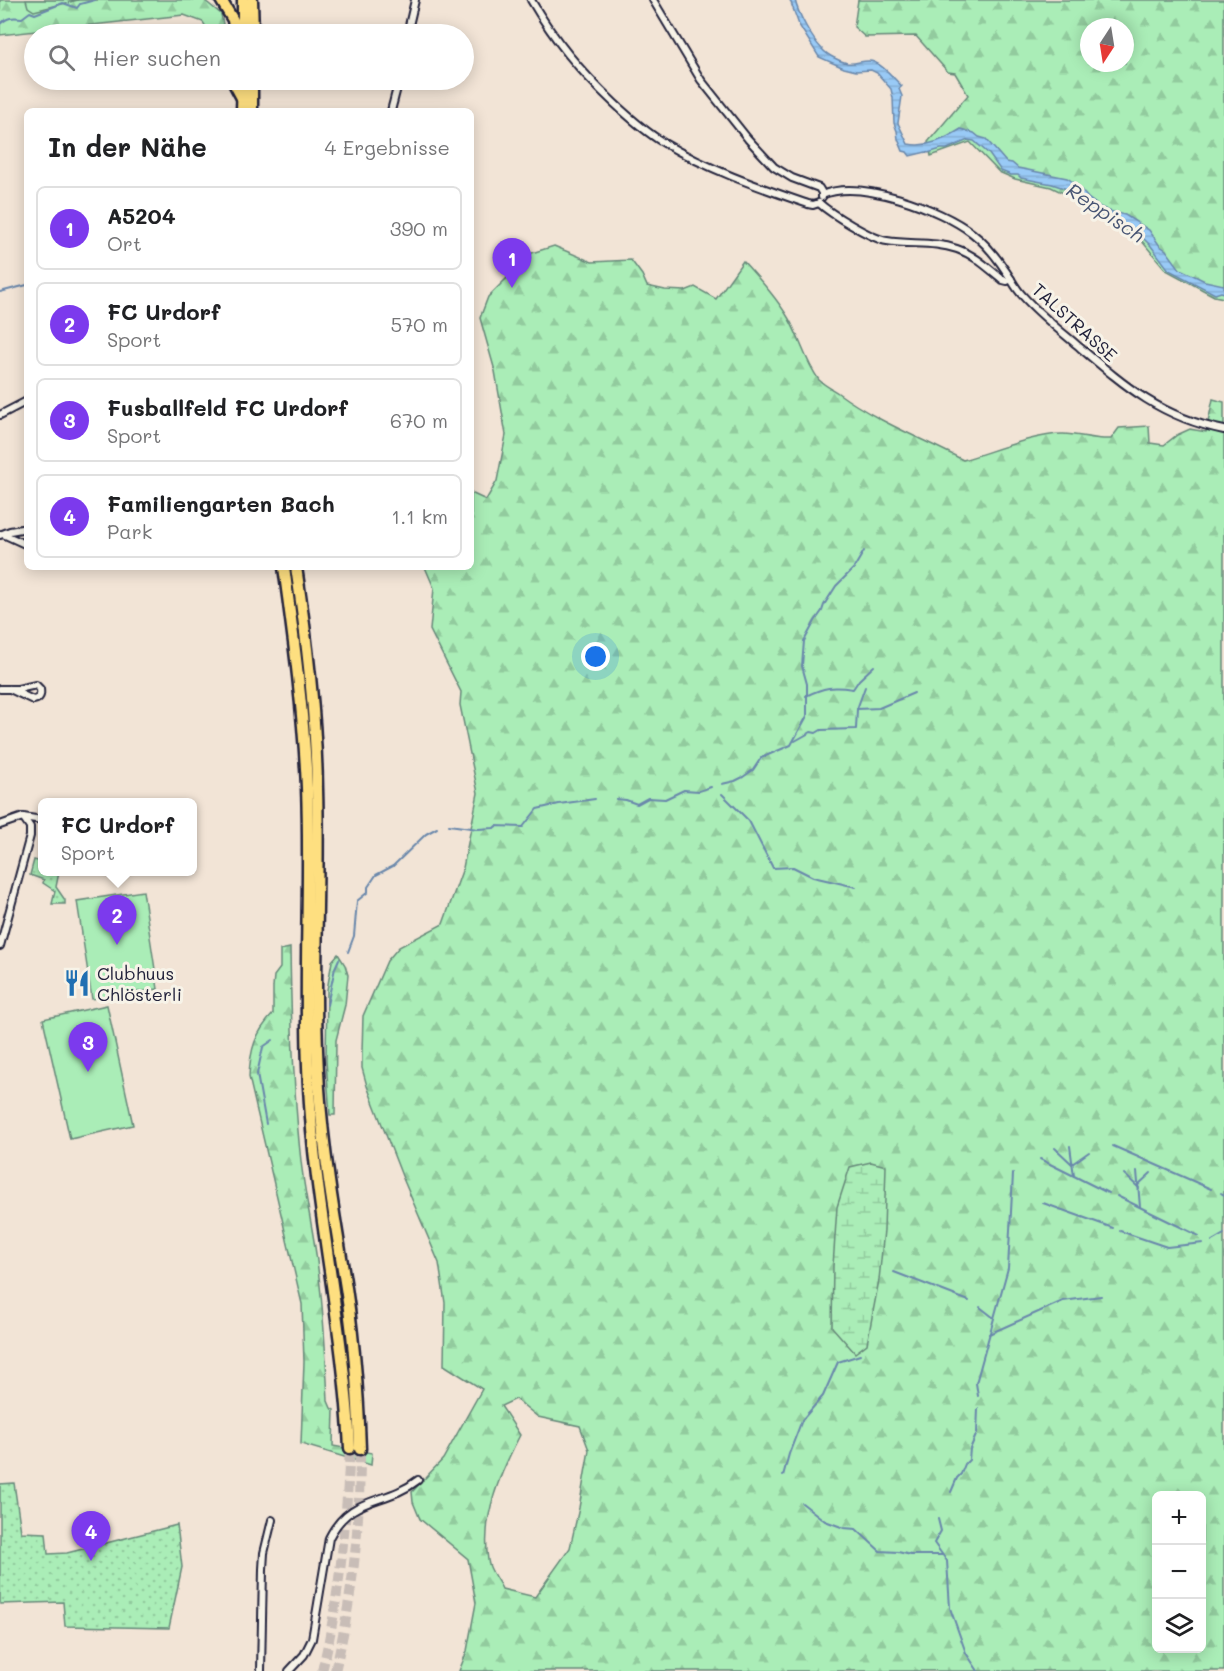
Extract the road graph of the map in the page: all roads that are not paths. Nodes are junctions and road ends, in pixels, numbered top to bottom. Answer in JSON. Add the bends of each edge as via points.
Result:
{"nodes":[{"id":1,"x":221,"y":0,"type":"edge"},
{"id":2,"x":243,"y":0,"type":"edge"},
{"id":3,"x":254,"y":0,"type":"edge"},
{"id":4,"x":415,"y":0,"type":"edge"},
{"id":5,"x":531,"y":0,"type":"edge"},
{"id":6,"x":653,"y":0,"type":"edge"},
{"id":7,"x":234,"y":24,"type":"edge"},
{"id":8,"x":243,"y":24,"type":"edge"},
{"id":9,"x":253,"y":24,"type":"edge"},
{"id":10,"x":409,"y":24,"type":"edge"},
{"id":11,"x":238,"y":90,"type":"edge"},
{"id":12,"x":243,"y":90,"type":"edge"},
{"id":13,"x":252,"y":90,"type":"edge"},
{"id":14,"x":396,"y":90,"type":"edge"},
{"id":15,"x":243,"y":98,"type":"junction"},
{"id":16,"x":242,"y":108,"type":"edge"},
{"id":17,"x":252,"y":108,"type":"edge"},
{"id":18,"x":392,"y":108,"type":"edge"},
{"id":19,"x":822,"y":195,"type":"junction"},
{"id":20,"x":819,"y":203,"type":"junction"},
{"id":21,"x":1011,"y":279,"type":"junction"},
{"id":22,"x":24,"y":402,"type":"edge"},
{"id":23,"x":0,"y":415,"type":"edge"},
{"id":24,"x":1224,"y":430,"type":"edge"},
{"id":25,"x":24,"y":529,"type":"edge"},
{"id":26,"x":2,"y":534,"type":"edge"},
{"id":27,"x":24,"y":544,"type":"edge"},
{"id":28,"x":284,"y":570,"type":"edge"},
{"id":29,"x":296,"y":570,"type":"edge"},
{"id":30,"x":0,"y":689,"type":"edge"},
{"id":31,"x":10,"y":689,"type":"dead end"},
{"id":32,"x":23,"y":817,"type":"junction"},
{"id":33,"x":38,"y":819,"type":"edge"},
{"id":34,"x":0,"y":825,"type":"edge"},
{"id":35,"x":0,"y":946,"type":"edge"},
{"id":36,"x":418,"y":1480,"type":"dead end"},
{"id":37,"x":272,"y":1520,"type":"dead end"},
{"id":38,"x":261,"y":1671,"type":"edge"},
{"id":39,"x":289,"y":1671,"type":"edge"}],
"edges":[{"from":1,"to":7,"type":"highway"},
{"from":2,"to":8,"type":"highway"},
{"from":3,"to":9,"type":"highway"},
{"from":4,"to":10,"type":"street"},
{"from":5,"to":20,"type":"street","via":[[564,51],[585,75],[666,144],[717,170],[808,204]]},
{"from":6,"to":19,"type":"street","via":[[701,80],[762,156],[792,178],[819,188]]},
{"from":11,"to":15,"type":"highway"},
{"from":12,"to":15,"type":"highway"},
{"from":13,"to":17,"type":"highway"},
{"from":14,"to":18,"type":"street"},
{"from":15,"to":16,"type":"highway"},
{"from":19,"to":20,"type":"street"},
{"from":19,"to":21,"type":"street","name":"TALSTRASSE","via":[[844,190],[867,191],[939,213],[978,238]]},
{"from":20,"to":21,"type":"street","via":[[876,238],[955,248],[979,260],[1003,280]]},
{"from":21,"to":24,"type":"street","name":"TALSTRASSE","via":[[1037,311],[1131,390],[1179,416]]},
{"from":22,"to":23,"type":"street"},
{"from":25,"to":26,"type":"street"},
{"from":26,"to":27,"type":"street"},
{"from":28,"to":29,"type":"highway","via":[[301,699],[307,787],[307,1044],[311,1124],[355,1449],[359,1406],[319,1088],[317,786],[312,698]]},
{"from":30,"to":31,"type":"street"},
{"from":32,"to":33,"type":"street"},
{"from":32,"to":34,"type":"street"},
{"from":32,"to":35,"type":"street","via":[[30,827],[30,836]]},
{"from":36,"to":39,"type":"street","via":[[399,1492],[351,1510],[335,1526],[312,1639]]},
{"from":37,"to":38,"type":"street","via":[[262,1569]]}]}
